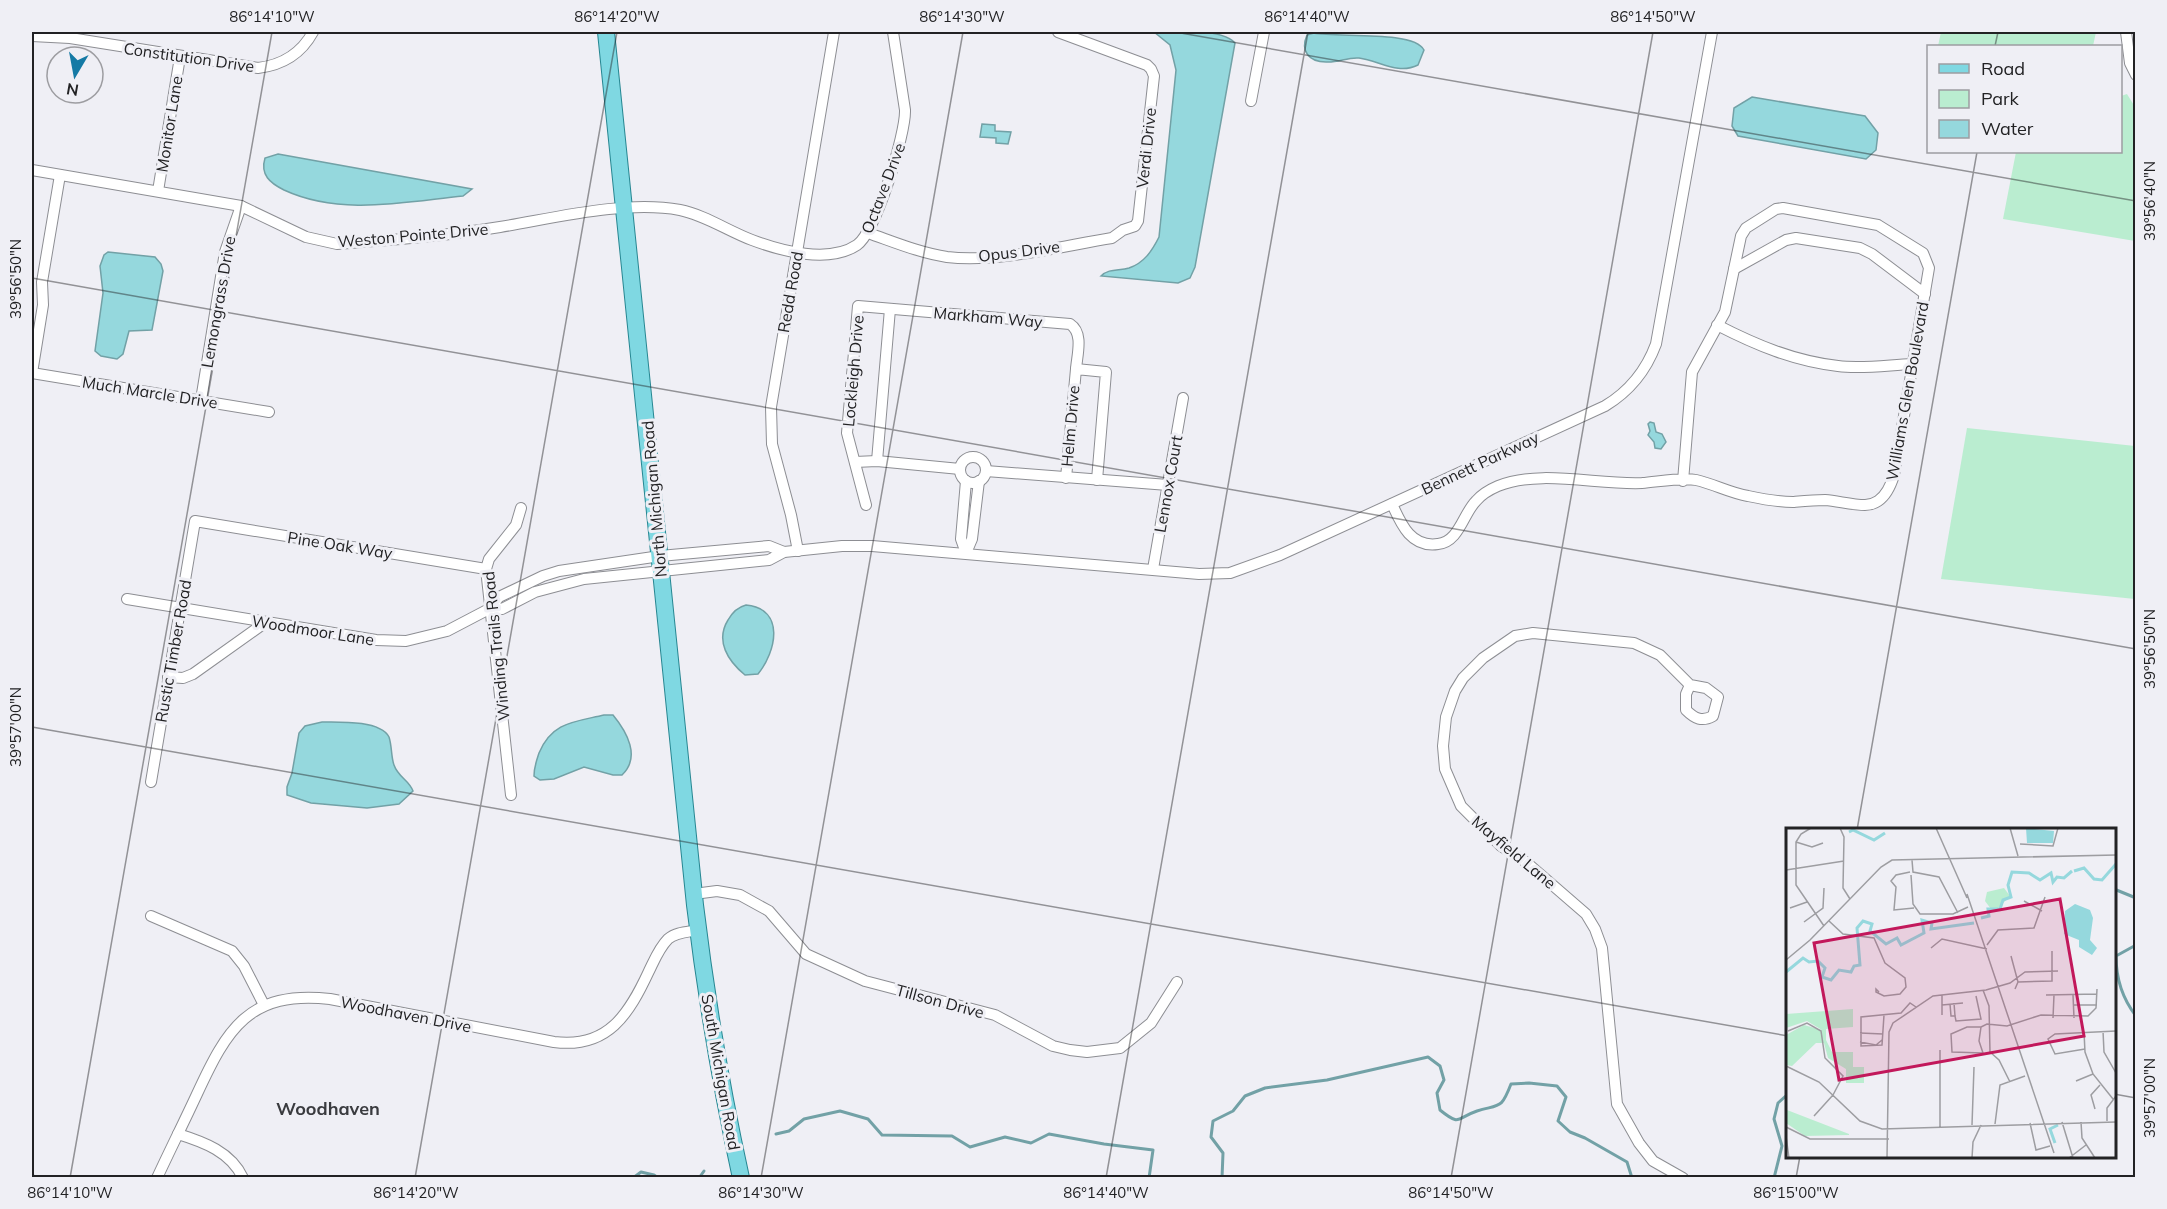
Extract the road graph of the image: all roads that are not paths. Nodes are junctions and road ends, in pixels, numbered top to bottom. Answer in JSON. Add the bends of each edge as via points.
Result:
{"nodes":[{"id":1,"x":314,"y":32,"type":"edge"},
{"id":2,"x":606,"y":32,"type":"edge"},
{"id":3,"x":834,"y":32,"type":"edge"},
{"id":4,"x":893,"y":32,"type":"edge"},
{"id":5,"x":1058,"y":32,"type":"edge"},
{"id":6,"x":1264,"y":32,"type":"edge"},
{"id":7,"x":1712,"y":32,"type":"edge"},
{"id":8,"x":2126,"y":32,"type":"edge"},
{"id":9,"x":32,"y":36,"type":"edge"},
{"id":10,"x":180,"y":57,"type":"junction"},
{"id":11,"x":2136,"y":75,"type":"edge"},
{"id":12,"x":1251,"y":101,"type":"dead end"},
{"id":13,"x":32,"y":170,"type":"edge"},
{"id":14,"x":60,"y":175,"type":"junction"},
{"id":15,"x":158,"y":191,"type":"junction"},
{"id":16,"x":241,"y":206,"type":"junction"},
{"id":17,"x":625,"y":209,"type":"junction"},
{"id":18,"x":1135,"y":226,"type":"joint"},
{"id":19,"x":868,"y":233,"type":"junction"},
{"id":20,"x":797,"y":251,"type":"junction"},
{"id":21,"x":1734,"y":269,"type":"junction"},
{"id":22,"x":37,"y":281,"type":"edge"},
{"id":23,"x":1925,"y":294,"type":"junction"},
{"id":24,"x":858,"y":306,"type":"joint"},
{"id":25,"x":890,"y":309,"type":"junction"},
{"id":26,"x":1717,"y":325,"type":"junction"},
{"id":27,"x":1912,"y":364,"type":"junction"},
{"id":28,"x":1076,"y":369,"type":"junction"},
{"id":29,"x":32,"y":373,"type":"edge"},
{"id":30,"x":1183,"y":398,"type":"dead end"},
{"id":31,"x":201,"y":400,"type":"junction"},
{"id":32,"x":269,"y":412,"type":"dead end"},
{"id":33,"x":877,"y":461,"type":"junction"},
{"id":34,"x":855,"y":462,"type":"junction"},
{"id":35,"x":960,"y":469,"type":"junction"},
{"id":36,"x":986,"y":471,"type":"junction"},
{"id":37,"x":1066,"y":478,"type":"junction"},
{"id":38,"x":1097,"y":480,"type":"junction"},
{"id":39,"x":966,"y":481,"type":"junction"},
{"id":40,"x":979,"y":481,"type":"junction"},
{"id":41,"x":1683,"y":481,"type":"junction"},
{"id":42,"x":1168,"y":485,"type":"junction"},
{"id":43,"x":1392,"y":504,"type":"junction"},
{"id":44,"x":866,"y":506,"type":"dead end"},
{"id":45,"x":521,"y":508,"type":"dead end"},
{"id":46,"x":195,"y":520,"type":"joint"},
{"id":47,"x":798,"y":550,"type":"junction"},
{"id":48,"x":966,"y":553,"type":"junction"},
{"id":49,"x":660,"y":564,"type":"junction"},
{"id":50,"x":486,"y":569,"type":"junction"},
{"id":51,"x":1153,"y":569,"type":"junction"},
{"id":52,"x":127,"y":599,"type":"dead end"},
{"id":53,"x":180,"y":608,"type":"junction"},
{"id":54,"x":491,"y":608,"type":"junction"},
{"id":55,"x":266,"y":622,"type":"junction"},
{"id":56,"x":168,"y":676,"type":"junction"},
{"id":57,"x":1689,"y":685,"type":"dead end"},
{"id":58,"x":151,"y":782,"type":"dead end"},
{"id":59,"x":511,"y":795,"type":"dead end"},
{"id":60,"x":694,"y":894,"type":"junction"},
{"id":61,"x":151,"y":916,"type":"dead end"},
{"id":62,"x":698,"y":930,"type":"junction"},
{"id":63,"x":703,"y":966,"type":"joint"},
{"id":64,"x":1177,"y":982,"type":"dead end"},
{"id":65,"x":264,"y":1005,"type":"junction"},
{"id":66,"x":178,"y":1134,"type":"junction"},
{"id":67,"x":157,"y":1178,"type":"edge"},
{"id":68,"x":243,"y":1178,"type":"edge"},
{"id":69,"x":741,"y":1178,"type":"edge"},
{"id":70,"x":1683,"y":1178,"type":"edge"}],
"edges":[{"from":1,"to":10,"type":"street","name":"Constitution Drive","via":[[296,54],[276,65],[249,68]]},
{"from":2,"to":17,"type":"main road","name":"North Michigan Road"},
{"from":3,"to":20,"type":"street","name":"Redd Road"},
{"from":4,"to":19,"type":"street","name":"Octave Drive","via":[[906,122],[898,156]]},
{"from":5,"to":18,"type":"street","name":"Verdi Drive","via":[[1151,69],[1154,76]]},
{"from":6,"to":12,"type":"street"},
{"from":7,"to":43,"type":"street","name":"Bennett Parkway","via":[[1660,330],[1643,371],[1626,391],[1605,406]]},
{"from":8,"to":11,"type":"street","via":[[2130,63]]},
{"from":9,"to":10,"type":"street","name":"Constitution Drive","via":[[70,38]]},
{"from":10,"to":15,"type":"street","name":"Monitor Lane"},
{"from":13,"to":14,"type":"street","name":"Weston Pointe Drive"},
{"from":14,"to":15,"type":"street","name":"Weston Pointe Drive"},
{"from":14,"to":22,"type":"street"},
{"from":15,"to":16,"type":"street","name":"Weston Pointe Drive"},
{"from":16,"to":17,"type":"street","name":"Weston Pointe Drive","via":[[306,237],[337,244],[448,235]]},
{"from":16,"to":31,"type":"street","name":"Lemongrass Drive","via":[[225,252]]},
{"from":17,"to":20,"type":"street","name":"Weston Pointe Drive","via":[[681,211],[750,240]]},
{"from":17,"to":49,"type":"main road","name":"North Michigan Road"},
{"from":18,"to":19,"type":"street","name":"Opus Drive","via":[[1112,238],[991,257],[930,254]]},
{"from":19,"to":20,"type":"street","name":"Octave Drive","via":[[845,250],[829,254]]},
{"from":20,"to":47,"type":"street","name":"Redd Road","via":[[770,421]]},
{"from":21,"to":23,"type":"street","name":"Williams Glen Boulevard","via":[[1785,240],[1796,238],[1860,248]]},
{"from":21,"to":23,"type":"street","name":"Williams Glen Boulevard","via":[[1746,228],[1783,208],[1878,225],[1928,260]]},
{"from":21,"to":26,"type":"street","name":"Williams Glen Boulevard","via":[[1725,312]]},
{"from":22,"to":29,"type":"street","via":[[43,300]]},
{"from":23,"to":27,"type":"street","name":"Williams Glen Boulevard"},
{"from":24,"to":25,"type":"street","name":"Markham Way"},
{"from":24,"to":34,"type":"street","name":"Lockleigh Drive","via":[[847,433]]},
{"from":25,"to":28,"type":"street","name":"Markham Way","via":[[1070,324],[1078,333]]},
{"from":25,"to":33,"type":"street","name":"Lockleigh Drive"},
{"from":26,"to":27,"type":"street","via":[[1789,357],[1839,366]]},
{"from":26,"to":41,"type":"street","name":"Williams Glen Boulevard","via":[[1692,372]]},
{"from":27,"to":41,"type":"street","name":"Williams Glen Boulevard","via":[[1894,475],[1891,486],[1877,501],[1867,506],[1824,500],[1791,502],[1745,496],[1694,480]]},
{"from":28,"to":37,"type":"street","name":"Helm Drive"},
{"from":28,"to":38,"type":"street","name":"Helm Drive","via":[[1106,372]]},
{"from":29,"to":31,"type":"street","name":"Much Marcle Drive"},
{"from":30,"to":42,"type":"street","name":"Lennox Court"},
{"from":31,"to":32,"type":"street","name":"Much Marcle Drive"},
{"from":33,"to":34,"type":"street"},
{"from":33,"to":35,"type":"street"},
{"from":34,"to":44,"type":"street","name":"Lockleigh Drive"},
{"from":35,"to":36,"type":"street","via":[[966,458],[974,457],[982,460]]},
{"from":35,"to":39,"type":"street"},
{"from":36,"to":37,"type":"street"},
{"from":36,"to":40,"type":"street"},
{"from":37,"to":38,"type":"street"},
{"from":38,"to":42,"type":"street"},
{"from":39,"to":40,"type":"street"},
{"from":39,"to":48,"type":"street","via":[[962,538]]},
{"from":40,"to":48,"type":"street","via":[[972,539]]},
{"from":41,"to":43,"type":"street","name":"Williams Glen Boulevard","via":[[1512,481],[1475,501],[1452,538],[1437,545],[1415,540],[1404,530]]},
{"from":42,"to":51,"type":"street","name":"Lennox Court"},
{"from":43,"to":51,"type":"street","name":"Bennett Parkway","via":[[1280,555],[1230,573]]},
{"from":45,"to":50,"type":"street","name":"Winding Trails Road","via":[[516,525],[489,559]]},
{"from":46,"to":50,"type":"street","name":"Pine Oak Way"},
{"from":46,"to":53,"type":"street","name":"Rustic Timber Road"},
{"from":47,"to":48,"type":"street","name":"Bennett Parkway","via":[[872,546]]},
{"from":47,"to":49,"type":"street","name":"Bennett Parkway","via":[[769,560]]},
{"from":48,"to":51,"type":"street","name":"Bennett Parkway"},
{"from":49,"to":54,"type":"street","name":"Woodmoor Lane","via":[[584,579],[535,592],[502,609]]},
{"from":49,"to":60,"type":"main road","name":"North Michigan Road"},
{"from":50,"to":54,"type":"street","name":"Winding Trails Road"},
{"from":52,"to":53,"type":"street","name":"Woodmoor Lane"},
{"from":53,"to":55,"type":"street","name":"Woodmoor Lane"},
{"from":53,"to":56,"type":"street","name":"Rustic Timber Road"},
{"from":54,"to":55,"type":"street","name":"Woodmoor Lane","via":[[447,631],[406,641],[376,640]]},
{"from":54,"to":59,"type":"street","name":"Winding Trails Road"},
{"from":55,"to":56,"type":"street","via":[[193,674],[183,678]]},
{"from":56,"to":58,"type":"street","name":"Rustic Timber Road"},
{"from":57,"to":70,"type":"street","name":"Mayfield Lane","via":[[1660,655],[1634,642],[1533,633],[1515,636],[1462,678],[1449,703],[1443,732],[1445,769],[1461,806],[1501,846],[1527,862],[1586,914],[1595,929],[1602,948],[1617,1104],[1653,1161]]},
{"from":60,"to":62,"type":"main road","name":"North Michigan Road"},
{"from":60,"to":64,"type":"street","name":"Tillson Drive","via":[[717,891],[741,895],[769,911],[806,954],[866,981],[995,1015],[1053,1046],[1070,1050],[1120,1048],[1151,1023]]},
{"from":61,"to":65,"type":"street","via":[[232,951]]},
{"from":62,"to":63,"type":"main road","name":"North Michigan Road"},
{"from":62,"to":65,"type":"street","name":"Woodhaven Drive","via":[[667,940],[630,1010],[602,1034],[578,1043],[554,1042],[314,997]]},
{"from":63,"to":69,"type":"main road","name":"South Michigan Road"},
{"from":65,"to":66,"type":"street","name":"Woodhaven Drive","via":[[242,1021],[221,1045]]},
{"from":66,"to":67,"type":"street","name":"Woodhaven Drive"},
{"from":66,"to":68,"type":"street","via":[[226,1155]]}]}
